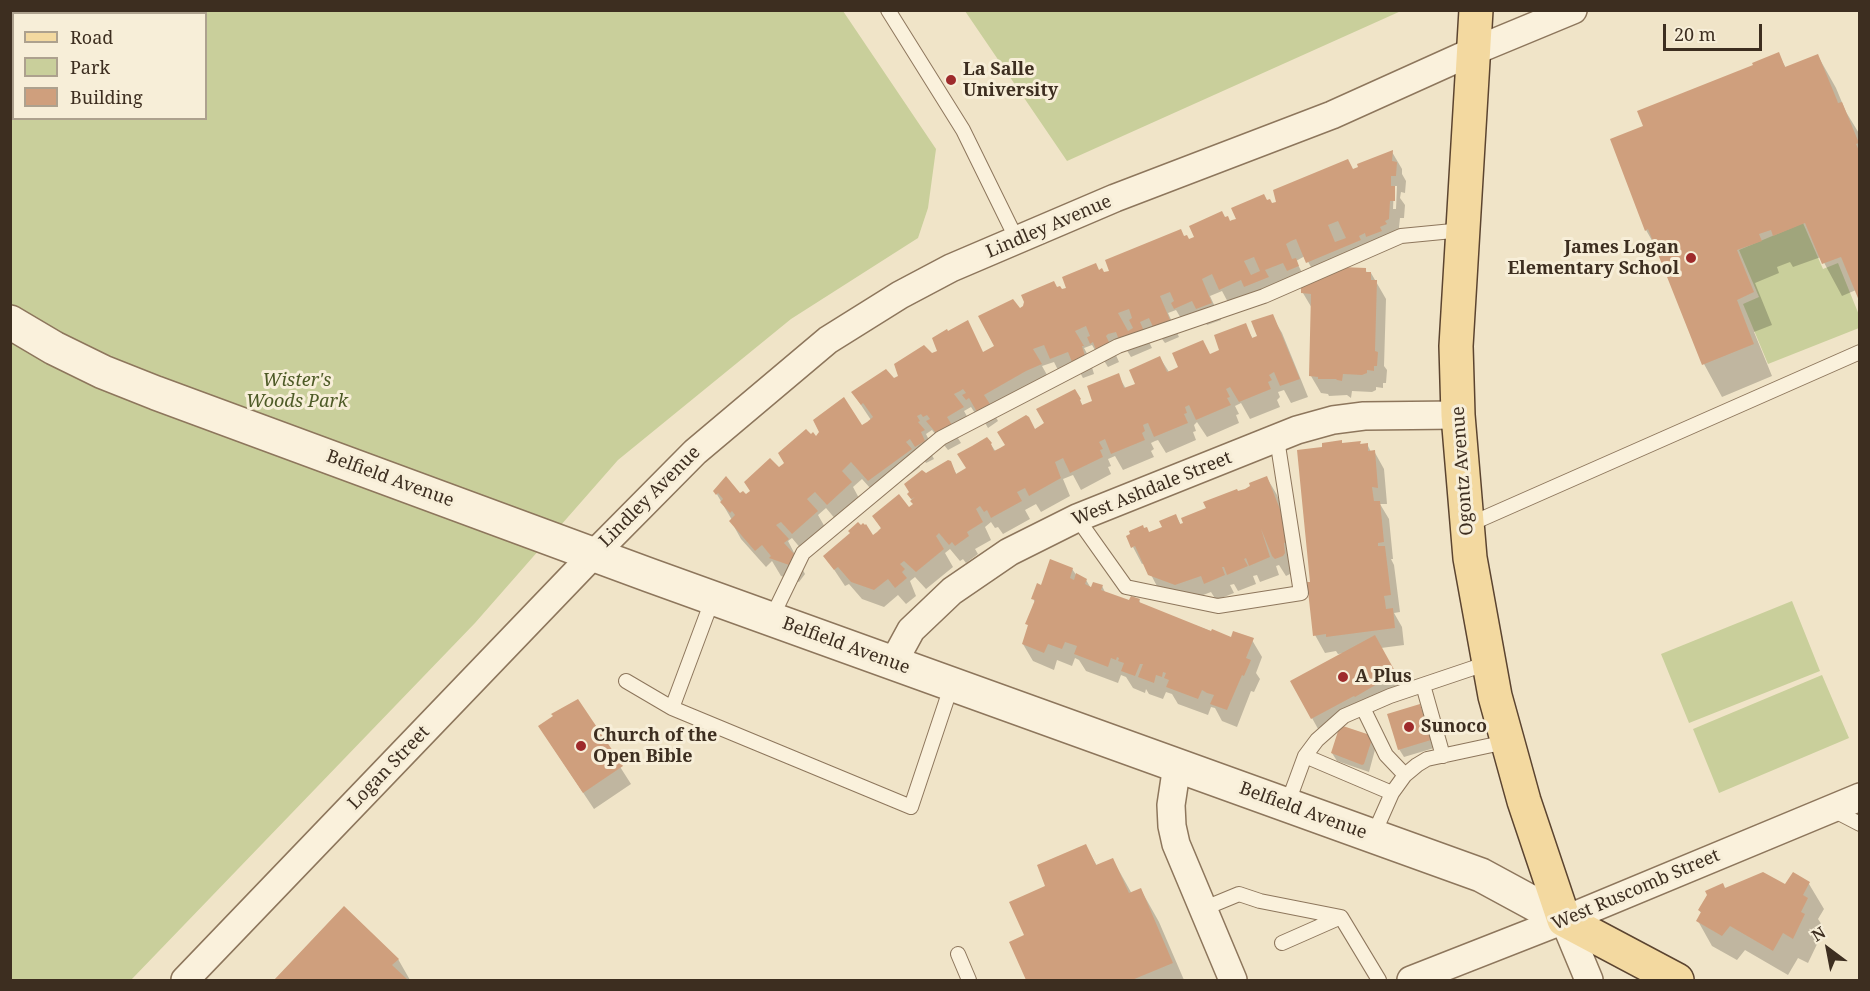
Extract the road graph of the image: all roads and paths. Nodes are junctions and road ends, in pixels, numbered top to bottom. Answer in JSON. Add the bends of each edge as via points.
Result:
{"nodes":[{"id":1,"x":888,"y":10,"type":"edge"},
{"id":2,"x":1476,"y":10,"type":"edge"},
{"id":3,"x":1573,"y":10,"type":"edge"},
{"id":4,"x":1474,"y":51,"type":"junction"},
{"id":5,"x":1463,"y":230,"type":"junction"},
{"id":6,"x":1017,"y":240,"type":"junction"},
{"id":7,"x":10,"y":322,"type":"edge"},
{"id":8,"x":1860,"y":352,"type":"edge"},
{"id":9,"x":1458,"y":415,"type":"junction"},
{"id":10,"x":1277,"y":439,"type":"junction"},
{"id":11,"x":1077,"y":518,"type":"junction"},
{"id":12,"x":1466,"y":526,"type":"junction"},
{"id":13,"x":593,"y":555,"type":"junction"},
{"id":14,"x":713,"y":598,"type":"junction"},
{"id":15,"x":771,"y":619,"type":"junction"},
{"id":16,"x":893,"y":663,"type":"junction"},
{"id":17,"x":1488,"y":663,"type":"junction"},
{"id":18,"x":626,"y":681,"type":"dead end"},
{"id":19,"x":952,"y":684,"type":"junction"},
{"id":20,"x":1423,"y":685,"type":"junction"},
{"id":21,"x":672,"y":708,"type":"junction"},
{"id":22,"x":1363,"y":708,"type":"junction"},
{"id":23,"x":1506,"y":742,"type":"junction"},
{"id":24,"x":1305,"y":756,"type":"junction"},
{"id":25,"x":1443,"y":756,"type":"junction"},
{"id":26,"x":1178,"y":765,"type":"junction"},
{"id":27,"x":1405,"y":775,"type":"junction"},
{"id":28,"x":1392,"y":793,"type":"junction"},
{"id":29,"x":1860,"y":797,"type":"edge"},
{"id":30,"x":1287,"y":805,"type":"junction"},
{"id":31,"x":1831,"y":809,"type":"junction"},
{"id":32,"x":1860,"y":824,"type":"edge"},
{"id":33,"x":1373,"y":836,"type":"junction"},
{"id":34,"x":1204,"y":908,"type":"junction"},
{"id":35,"x":1341,"y":917,"type":"junction"},
{"id":36,"x":1564,"y":920,"type":"junction"},
{"id":37,"x":1282,"y":943,"type":"dead end"},
{"id":38,"x":958,"y":954,"type":"dead end"},
{"id":39,"x":185,"y":981,"type":"edge"},
{"id":40,"x":969,"y":981,"type":"edge"},
{"id":41,"x":1233,"y":981,"type":"edge"},
{"id":42,"x":1379,"y":981,"type":"edge"},
{"id":43,"x":1412,"y":981,"type":"edge"},
{"id":44,"x":1589,"y":981,"type":"edge"},
{"id":45,"x":1677,"y":981,"type":"edge"}],
"edges":[{"from":1,"to":6,"type":"lane","via":[[963,130]]},
{"from":2,"to":4,"type":"main road","name":"Ogontz Avenue"},
{"from":3,"to":4,"type":"street","name":"Lindley Avenue"},
{"from":4,"to":5,"type":"main road","name":"Ogontz Avenue"},
{"from":4,"to":6,"type":"street","name":"Lindley Avenue","via":[[1332,115]]},
{"from":5,"to":9,"type":"main road","name":"Ogontz Avenue","via":[[1456,346]]},
{"from":5,"to":15,"type":"lane","via":[[1401,236],[1264,296],[1118,346],[941,438],[803,553]]},
{"from":6,"to":13,"type":"street","name":"Lindley Avenue","via":[[951,268],[828,340],[695,452]]},
{"from":7,"to":13,"type":"street","name":"Belfield Avenue","via":[[54,348],[146,389]]},
{"from":8,"to":12,"type":"lane"},
{"from":9,"to":10,"type":"street","name":"West Ashdale Street","via":[[1364,416],[1334,420]]},
{"from":9,"to":12,"type":"main road","name":"Ogontz Avenue"},
{"from":10,"to":11,"type":"street","name":"West Ashdale Street"},
{"from":10,"to":11,"type":"lane","via":[[1301,593],[1218,606],[1126,587]]},
{"from":11,"to":16,"type":"street","name":"West Ashdale Street","via":[[1009,552],[952,591],[912,630]]},
{"from":12,"to":17,"type":"main road","name":"Ogontz Avenue"},
{"from":13,"to":14,"type":"street","name":"Belfield Avenue"},
{"from":13,"to":39,"type":"street","name":"Logan Street"},
{"from":14,"to":15,"type":"street","name":"Belfield Avenue"},
{"from":14,"to":21,"type":"lane"},
{"from":15,"to":16,"type":"street","name":"Belfield Avenue"},
{"from":16,"to":19,"type":"street","name":"Belfield Avenue"},
{"from":17,"to":20,"type":"lane"},
{"from":17,"to":23,"type":"main road","name":"Ogontz Avenue"},
{"from":18,"to":21,"type":"lane"},
{"from":19,"to":21,"type":"lane","via":[[911,807]]},
{"from":19,"to":26,"type":"street","name":"Belfield Avenue"},
{"from":20,"to":22,"type":"lane"},
{"from":20,"to":25,"type":"lane"},
{"from":22,"to":24,"type":"lane","via":[[1344,716]]},
{"from":22,"to":27,"type":"lane","via":[[1386,755]]},
{"from":23,"to":25,"type":"lane"},
{"from":23,"to":36,"type":"main road","name":"Ogontz Avenue"},
{"from":24,"to":28,"type":"lane"},
{"from":24,"to":30,"type":"lane"},
{"from":25,"to":27,"type":"lane","via":[[1427,759]]},
{"from":26,"to":30,"type":"street","name":"Belfield Avenue"},
{"from":26,"to":34,"type":"street","via":[[1171,805],[1172,826]]},
{"from":27,"to":28,"type":"lane"},
{"from":28,"to":33,"type":"lane"},
{"from":29,"to":31,"type":"street","name":"West Ruscomb Street"},
{"from":30,"to":33,"type":"street","name":"Belfield Avenue"},
{"from":31,"to":32,"type":"lane"},
{"from":31,"to":36,"type":"street","name":"West Ruscomb Street"},
{"from":33,"to":36,"type":"street","name":"Belfield Avenue","via":[[1481,876]]},
{"from":34,"to":35,"type":"lane","via":[[1239,894]]},
{"from":34,"to":41,"type":"street"},
{"from":35,"to":37,"type":"lane"},
{"from":35,"to":42,"type":"lane"},
{"from":36,"to":43,"type":"street","name":"West Ruscomb Street"},
{"from":36,"to":44,"type":"street"},
{"from":36,"to":45,"type":"main road","name":"Belfield Avenue"},
{"from":38,"to":40,"type":"lane"}]}
